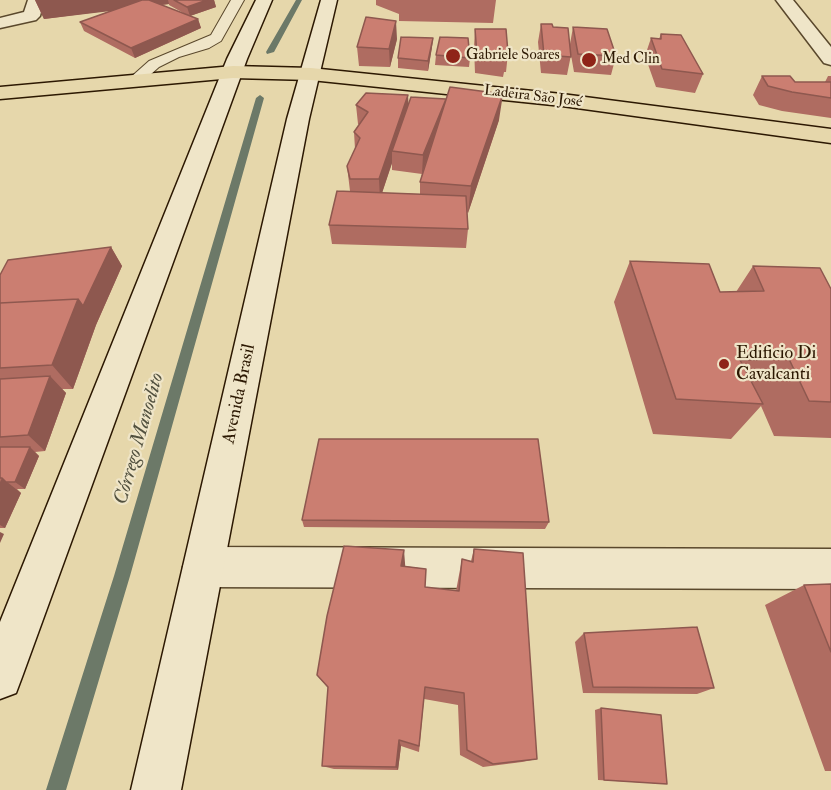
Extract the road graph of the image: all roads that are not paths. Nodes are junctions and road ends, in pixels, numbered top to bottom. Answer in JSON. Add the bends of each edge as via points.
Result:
{"nodes":[{"id":1,"x":36,"y":0,"type":"edge"},
{"id":2,"x":238,"y":0,"type":"edge"},
{"id":3,"x":264,"y":0,"type":"edge"},
{"id":4,"x":329,"y":0,"type":"edge"},
{"id":5,"x":784,"y":0,"type":"edge"},
{"id":6,"x":0,"y":23,"type":"edge"},
{"id":7,"x":831,"y":59,"type":"edge"},
{"id":8,"x":233,"y":72,"type":"junction"},
{"id":9,"x":310,"y":74,"type":"junction"},
{"id":10,"x":136,"y":80,"type":"junction"},
{"id":11,"x":0,"y":93,"type":"edge"},
{"id":12,"x":831,"y":136,"type":"edge"},
{"id":13,"x":203,"y":567,"type":"junction"},
{"id":14,"x":831,"y":569,"type":"edge"},
{"id":15,"x":0,"y":677,"type":"edge"},
{"id":16,"x":156,"y":790,"type":"edge"}],
"edges":[{"from":1,"to":6,"type":"main road","via":[[30,16]]},
{"from":2,"to":10,"type":"lane","via":[[216,38],[154,64]]},
{"from":3,"to":8,"type":"main road"},
{"from":4,"to":9,"type":"main road","name":"Avenida Brasil"},
{"from":5,"to":7,"type":"main road"},
{"from":8,"to":9,"type":"main road","name":"Ladeira São José"},
{"from":8,"to":10,"type":"main road","name":"Ladeira São José"},
{"from":8,"to":15,"type":"main road"},
{"from":9,"to":12,"type":"main road","name":"Ladeira São José","via":[[562,100]]},
{"from":9,"to":13,"type":"main road","name":"Avenida Brasil"},
{"from":10,"to":11,"type":"main road","name":"Ladeira São José"},
{"from":13,"to":14,"type":"main road"},
{"from":13,"to":16,"type":"main road","name":"Avenida Brasil"}]}
